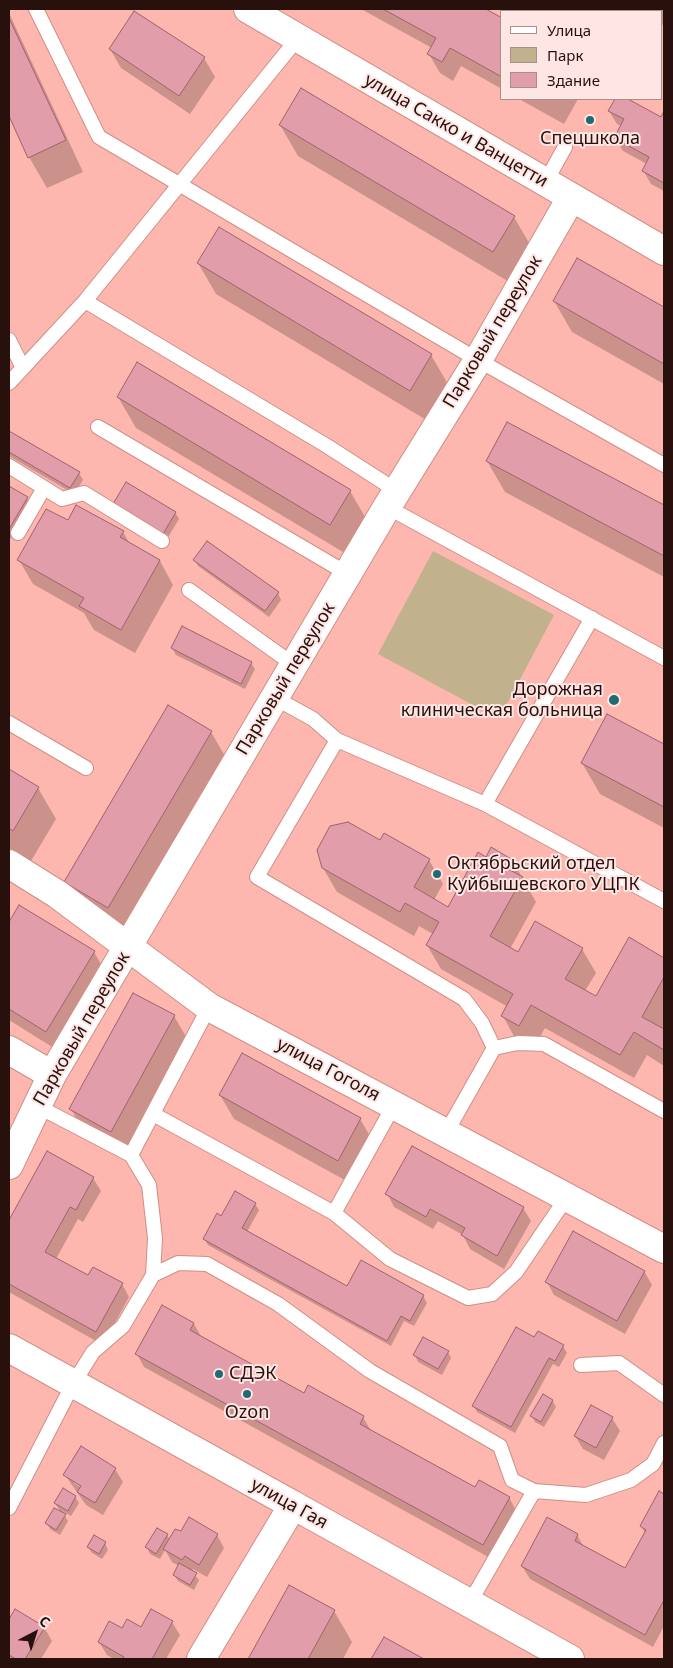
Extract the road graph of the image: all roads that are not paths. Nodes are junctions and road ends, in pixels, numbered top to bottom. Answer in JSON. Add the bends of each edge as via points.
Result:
{"nodes":[{"id":1,"x":36,"y":9,"type":"edge"},
{"id":2,"x":248,"y":9,"type":"edge"},
{"id":3,"x":298,"y":38,"type":"junction"},
{"id":4,"x":565,"y":148,"type":"dead end"},
{"id":5,"x":545,"y":183,"type":"junction"},
{"id":6,"x":179,"y":184,"type":"junction"},
{"id":7,"x":571,"y":198,"type":"junction"},
{"id":8,"x":664,"y":251,"type":"edge"},
{"id":9,"x":85,"y":301,"type":"junction"},
{"id":10,"x":9,"y":340,"type":"edge"},
{"id":11,"x":478,"y":360,"type":"junction"},
{"id":12,"x":22,"y":368,"type":"junction"},
{"id":13,"x":9,"y":383,"type":"edge"},
{"id":14,"x":98,"y":427,"type":"dead end"},
{"id":15,"x":664,"y":465,"type":"edge"},
{"id":16,"x":9,"y":466,"type":"edge"},
{"id":17,"x":44,"y":488,"type":"junction"},
{"id":18,"x":392,"y":499,"type":"junction"},
{"id":19,"x":18,"y":533,"type":"dead end"},
{"id":20,"x":162,"y":541,"type":"dead end"},
{"id":21,"x":348,"y":574,"type":"junction"},
{"id":22,"x":189,"y":590,"type":"dead end"},
{"id":23,"x":592,"y":618,"type":"junction"},
{"id":24,"x":664,"y":658,"type":"edge"},
{"id":25,"x":294,"y":665,"type":"junction"},
{"id":26,"x":275,"y":698,"type":"junction"},
{"id":27,"x":9,"y":723,"type":"edge"},
{"id":28,"x":337,"y":740,"type":"junction"},
{"id":29,"x":86,"y":768,"type":"dead end"},
{"id":30,"x":484,"y":804,"type":"junction"},
{"id":31,"x":9,"y":864,"type":"edge"},
{"id":32,"x":664,"y":901,"type":"edge"},
{"id":33,"x":128,"y":947,"type":"junction"},
{"id":34,"x":209,"y":1007,"type":"junction"},
{"id":35,"x":494,"y":1048,"type":"junction"},
{"id":36,"x":9,"y":1050,"type":"edge"},
{"id":37,"x":52,"y":1075,"type":"junction"},
{"id":38,"x":394,"y":1105,"type":"junction"},
{"id":39,"x":37,"y":1106,"type":"junction"},
{"id":40,"x":664,"y":1111,"type":"edge"},
{"id":41,"x":152,"y":1114,"type":"junction"},
{"id":42,"x":446,"y":1133,"type":"junction"},
{"id":43,"x":131,"y":1155,"type":"junction"},
{"id":44,"x":9,"y":1165,"type":"edge"},
{"id":45,"x":566,"y":1197,"type":"junction"},
{"id":46,"x":334,"y":1213,"type":"junction"},
{"id":47,"x":664,"y":1249,"type":"edge"},
{"id":48,"x":153,"y":1275,"type":"junction"},
{"id":49,"x":9,"y":1348,"type":"edge"},
{"id":50,"x":581,"y":1365,"type":"dead end"},
{"id":51,"x":73,"y":1384,"type":"junction"},
{"id":52,"x":664,"y":1395,"type":"edge"},
{"id":53,"x":664,"y":1443,"type":"edge"},
{"id":54,"x":659,"y":1467,"type":"edge"},
{"id":55,"x":534,"y":1491,"type":"junction"},
{"id":56,"x":293,"y":1505,"type":"junction"},
{"id":57,"x":9,"y":1508,"type":"edge"},
{"id":58,"x":469,"y":1604,"type":"junction"},
{"id":59,"x":201,"y":1659,"type":"edge"},
{"id":60,"x":570,"y":1659,"type":"edge"}],
"edges":[{"from":1,"to":6,"type":"lane","via":[[99,137]]},
{"from":2,"to":3,"type":"street","name":"улица Сакко и Ванцетти"},
{"from":3,"to":5,"type":"street","name":"улица Сакко и Ванцетти"},
{"from":3,"to":6,"type":"lane"},
{"from":4,"to":5,"type":"lane"},
{"from":5,"to":7,"type":"street","name":"улица Сакко и Ванцетти"},
{"from":6,"to":9,"type":"lane"},
{"from":6,"to":11,"type":"lane"},
{"from":7,"to":8,"type":"street","name":"улица Сакко и Ванцетти"},
{"from":7,"to":11,"type":"street","name":"Парковый переулок"},
{"from":9,"to":12,"type":"lane"},
{"from":9,"to":18,"type":"lane","via":[[327,446]]},
{"from":10,"to":12,"type":"lane"},
{"from":11,"to":15,"type":"lane"},
{"from":11,"to":18,"type":"street","name":"Парковый переулок"},
{"from":12,"to":13,"type":"lane"},
{"from":14,"to":21,"type":"lane"},
{"from":16,"to":17,"type":"lane"},
{"from":17,"to":19,"type":"lane"},
{"from":17,"to":20,"type":"lane","via":[[62,499],[84,493]]},
{"from":18,"to":21,"type":"street","name":"Парковый переулок"},
{"from":18,"to":23,"type":"lane"},
{"from":21,"to":25,"type":"street","name":"Парковый переулок"},
{"from":22,"to":25,"type":"lane"},
{"from":23,"to":24,"type":"lane"},
{"from":23,"to":30,"type":"lane"},
{"from":25,"to":26,"type":"street","name":"Парковый переулок"},
{"from":26,"to":28,"type":"lane","via":[[312,719]]},
{"from":26,"to":33,"type":"street","name":"Парковый переулок"},
{"from":27,"to":29,"type":"lane"},
{"from":28,"to":30,"type":"lane"},
{"from":28,"to":35,"type":"lane","via":[[257,876],[464,999],[482,1023]]},
{"from":30,"to":32,"type":"lane"},
{"from":31,"to":33,"type":"street","name":"улица Гоголя","via":[[57,894]]},
{"from":33,"to":34,"type":"street","name":"улица Гоголя"},
{"from":33,"to":37,"type":"street","name":"Парковый переулок"},
{"from":34,"to":38,"type":"street","name":"улица Гоголя"},
{"from":34,"to":41,"type":"lane"},
{"from":35,"to":40,"type":"lane","via":[[518,1043],[544,1044]]},
{"from":35,"to":42,"type":"lane"},
{"from":36,"to":37,"type":"street"},
{"from":37,"to":39,"type":"street","name":"Парковый переулок"},
{"from":38,"to":42,"type":"street","name":"улица Гоголя"},
{"from":38,"to":46,"type":"lane"},
{"from":39,"to":43,"type":"lane"},
{"from":39,"to":44,"type":"street","name":"Парковый переулок"},
{"from":41,"to":43,"type":"lane"},
{"from":41,"to":46,"type":"lane"},
{"from":42,"to":45,"type":"street","name":"улица Гоголя"},
{"from":43,"to":48,"type":"lane","via":[[148,1185],[155,1238]]},
{"from":45,"to":46,"type":"lane","via":[[516,1272],[492,1294],[468,1298],[390,1259]]},
{"from":45,"to":47,"type":"street","name":"улица Гоголя"},
{"from":48,"to":51,"type":"lane","via":[[123,1326],[93,1352]]},
{"from":48,"to":55,"type":"lane","via":[[178,1263],[207,1264],[278,1304],[370,1370],[500,1446],[512,1480]]},
{"from":49,"to":51,"type":"street","name":"улица Гая"},
{"from":50,"to":52,"type":"lane","via":[[619,1363]]},
{"from":51,"to":56,"type":"street","name":"улица Гая"},
{"from":51,"to":57,"type":"lane"},
{"from":53,"to":54,"type":"lane"},
{"from":54,"to":55,"type":"lane","via":[[586,1495]]},
{"from":55,"to":58,"type":"lane"},
{"from":56,"to":58,"type":"street","name":"улица Гая"},
{"from":56,"to":59,"type":"street"},
{"from":58,"to":60,"type":"street","name":"улица Гая"}]}
